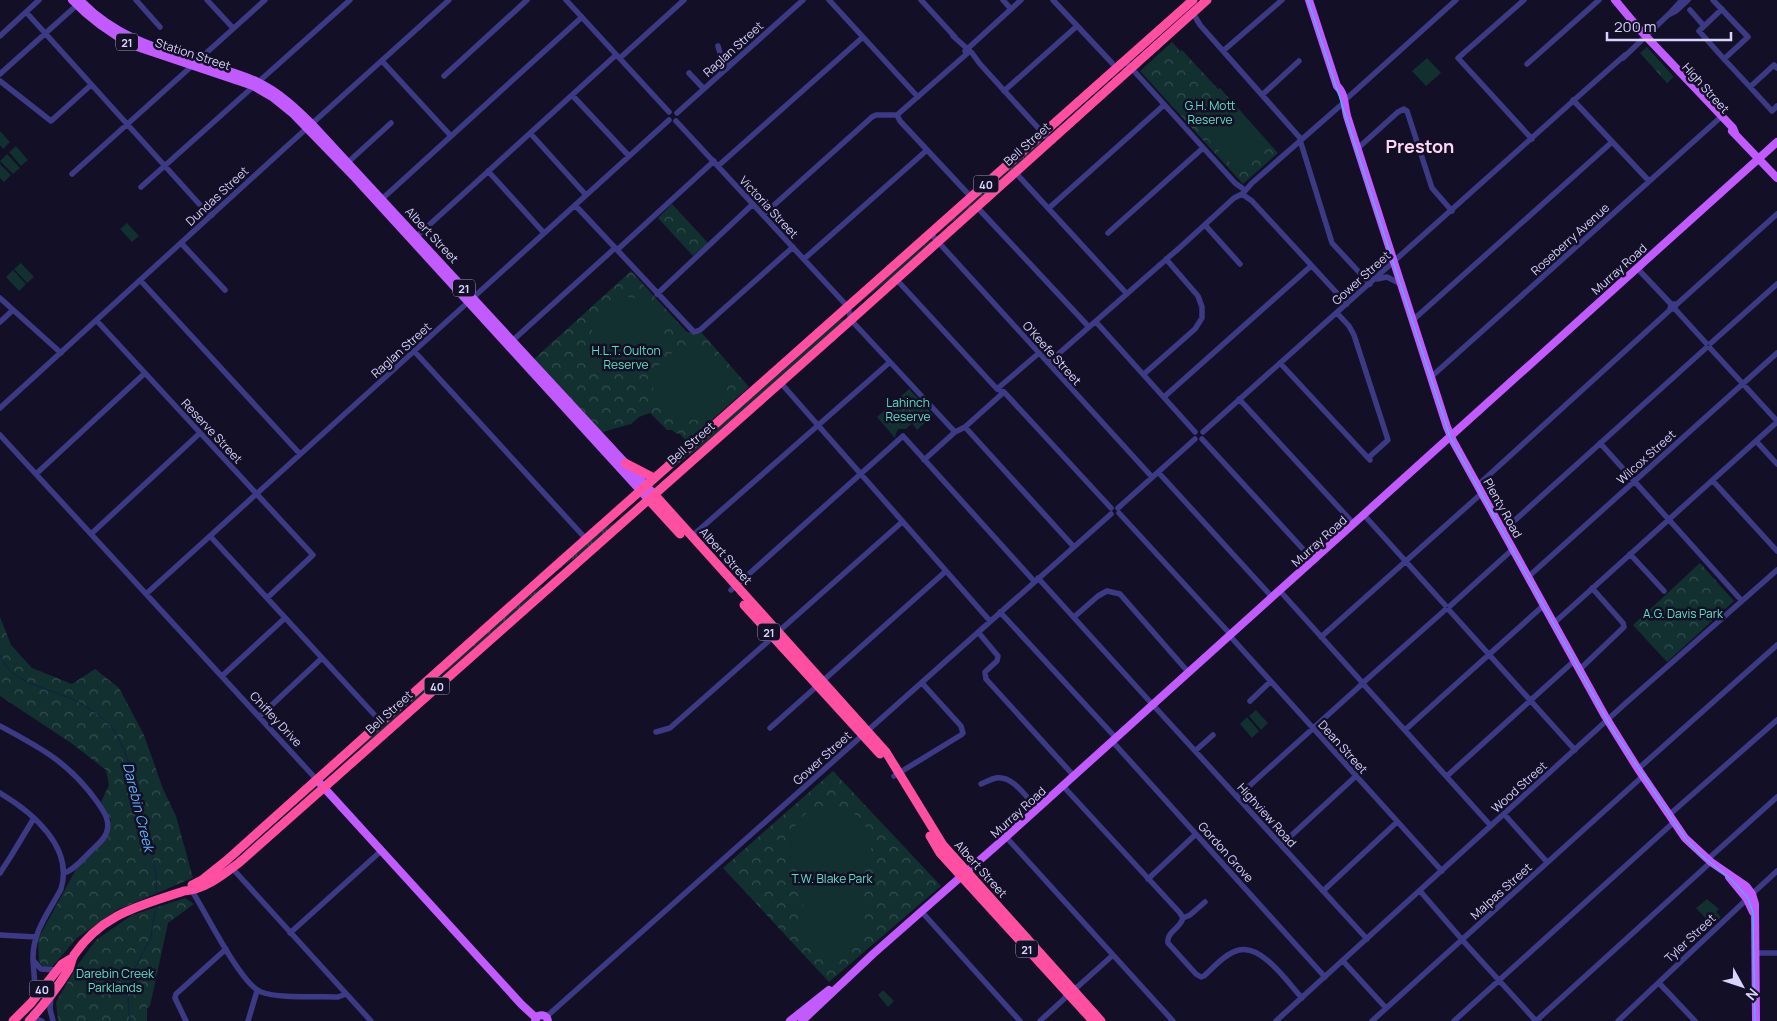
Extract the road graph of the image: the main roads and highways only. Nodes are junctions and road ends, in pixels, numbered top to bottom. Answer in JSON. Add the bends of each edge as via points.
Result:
{"nodes":[{"id":1,"x":1193,"y":0,"type":"edge"},
{"id":2,"x":1206,"y":0,"type":"edge"},
{"id":3,"x":1309,"y":0,"type":"edge"},
{"id":4,"x":1610,"y":0,"type":"edge"},
{"id":5,"x":1615,"y":0,"type":"edge"},
{"id":6,"x":80,"y":2,"type":"edge"},
{"id":7,"x":1633,"y":22,"type":"junction"},
{"id":8,"x":310,"y":126,"type":"joint"},
{"id":9,"x":1777,"y":142,"type":"edge"},
{"id":10,"x":1759,"y":158,"type":"junction"},
{"id":11,"x":346,"y":164,"type":"junction"},
{"id":12,"x":1777,"y":178,"type":"edge"},
{"id":13,"x":471,"y":300,"type":"junction"},
{"id":14,"x":500,"y":332,"type":"junction"},
{"id":15,"x":524,"y":358,"type":"junction"},
{"id":16,"x":1451,"y":436,"type":"junction"},
{"id":17,"x":703,"y":450,"type":"junction"},
{"id":18,"x":684,"y":451,"type":"junction"},
{"id":19,"x":612,"y":453,"type":"junction"},
{"id":20,"x":624,"y":463,"type":"junction"},
{"id":21,"x":654,"y":478,"type":"junction"},
{"id":22,"x":643,"y":488,"type":"junction"},
{"id":23,"x":651,"y":496,"type":"junction"},
{"id":24,"x":682,"y":531,"type":"junction"},
{"id":25,"x":542,"y":578,"type":"junction"},
{"id":26,"x":550,"y":586,"type":"junction"},
{"id":27,"x":733,"y":588,"type":"junction"},
{"id":28,"x":441,"y":669,"type":"junction"},
{"id":29,"x":448,"y":676,"type":"junction"},
{"id":30,"x":402,"y":704,"type":"junction"},
{"id":31,"x":408,"y":712,"type":"junction"},
{"id":32,"x":320,"y":783,"type":"junction"},
{"id":33,"x":964,"y":874,"type":"junction"},
{"id":34,"x":188,"y":891,"type":"junction"},
{"id":35,"x":873,"y":954,"type":"junction"},
{"id":36,"x":72,"y":958,"type":"junction"},
{"id":37,"x":1068,"y":994,"type":"junction"},
{"id":38,"x":535,"y":1019,"type":"edge"},
{"id":39,"x":547,"y":1019,"type":"edge"},
{"id":40,"x":13,"y":1021,"type":"edge"},
{"id":41,"x":29,"y":1021,"type":"edge"},
{"id":42,"x":790,"y":1021,"type":"edge"},
{"id":43,"x":802,"y":1021,"type":"edge"},
{"id":44,"x":1093,"y":1021,"type":"edge"},
{"id":45,"x":1102,"y":1021,"type":"edge"},
{"id":46,"x":1756,"y":1021,"type":"edge"}],
"edges":[{"from":1,"to":18,"type":"highway","name":"Bell Street","number":"40"},
{"from":2,"to":17,"type":"highway","name":"Bell Street","number":"40"},
{"from":3,"to":16,"type":"main road","name":"Plenty Road"},
{"from":4,"to":7,"type":"main road","name":"High Street"},
{"from":5,"to":7,"type":"main road","name":"High Street"},
{"from":6,"to":8,"type":"main road","name":"Station Street","number":"21","via":[[106,30],[134,46],[255,84]]},
{"from":7,"to":10,"type":"main road","name":"High Street"},
{"from":8,"to":11,"type":"main road","name":"Albert Street","number":"21"},
{"from":9,"to":10,"type":"main road","name":"Murray Road"},
{"from":10,"to":12,"type":"main road","name":"High Street"},
{"from":10,"to":16,"type":"main road","name":"Murray Road"},
{"from":11,"to":13,"type":"main road","name":"Albert Street","number":"21"},
{"from":11,"to":13,"type":"main road","name":"Albert Street","number":"21","via":[[417,236]]},
{"from":13,"to":14,"type":"main road","name":"Albert Street","number":"21"},
{"from":14,"to":15,"type":"main road","name":"Albert Street","number":"21"},
{"from":14,"to":15,"type":"main road","name":"Albert Street","number":"21","via":[[512,341]]},
{"from":15,"to":19,"type":"main road","name":"Albert Street","number":"21"},
{"from":16,"to":33,"type":"main road","name":"Murray Road"},
{"from":16,"to":46,"type":"main road","name":"Plenty Road","via":[[1579,670],[1643,776],[1691,844],[1750,896],[1754,914]]},
{"from":17,"to":18,"type":"highway"},
{"from":17,"to":23,"type":"highway","name":"Bell Street","number":"40"},
{"from":18,"to":21,"type":"highway","name":"Bell Street","number":"40"},
{"from":19,"to":20,"type":"main road","name":"Albert Street","number":"21"},
{"from":19,"to":22,"type":"main road","name":"Albert Street","number":"21"},
{"from":20,"to":21,"type":"highway"},
{"from":20,"to":22,"type":"main road","name":"Albert Street","number":"21"},
{"from":21,"to":22,"type":"highway","name":"Bell Street","number":"40"},
{"from":22,"to":23,"type":"main road","name":"Albert Street","number":"21"},
{"from":22,"to":25,"type":"highway","name":"Bell Street","number":"40"},
{"from":23,"to":24,"type":"highway","name":"Albert Street","number":"21"},
{"from":23,"to":26,"type":"highway","name":"Bell Street","number":"40"},
{"from":24,"to":27,"type":"highway","name":"Albert Street","number":"21"},
{"from":24,"to":27,"type":"highway","name":"Albert Street","number":"21","via":[[691,536]]},
{"from":25,"to":26,"type":"highway"},
{"from":25,"to":28,"type":"highway","name":"Bell Street","number":"40"},
{"from":26,"to":29,"type":"highway","name":"Bell Street","number":"40"},
{"from":27,"to":33,"type":"highway","name":"Albert Street","number":"21","via":[[864,733],[897,774],[940,853]]},
{"from":28,"to":29,"type":"highway"},
{"from":28,"to":30,"type":"highway","name":"Bell Street","number":"40"},
{"from":29,"to":31,"type":"highway","name":"Bell Street","number":"40"},
{"from":30,"to":31,"type":"highway"},
{"from":30,"to":32,"type":"highway","name":"Bell Street","number":"40"},
{"from":31,"to":32,"type":"highway","name":"Bell Street","number":"40"},
{"from":32,"to":34,"type":"highway","name":"Bell Street","number":"40"},
{"from":32,"to":34,"type":"highway","name":"Bell Street","number":"40","via":[[232,868]]},
{"from":32,"to":38,"type":"main road","name":"Chifley Drive"},
{"from":33,"to":35,"type":"main road","name":"Murray Road"},
{"from":33,"to":37,"type":"highway","name":"Albert Street","number":"21"},
{"from":34,"to":36,"type":"highway","name":"Bell Street","number":"40","via":[[116,915],[99,927]]},
{"from":35,"to":42,"type":"main road","name":"Murray Road"},
{"from":35,"to":43,"type":"main road","name":"Murray Road"},
{"from":36,"to":40,"type":"highway","name":"Bell Street","number":"40","via":[[62,964]]},
{"from":36,"to":41,"type":"highway","name":"Bell Street","number":"40","via":[[52,995]]},
{"from":37,"to":44,"type":"highway","name":"Albert Street","number":"21"},
{"from":37,"to":45,"type":"highway","name":"Albert Street","number":"21"},
{"from":38,"to":39,"type":"main road","via":[[540,1015]]}]}
